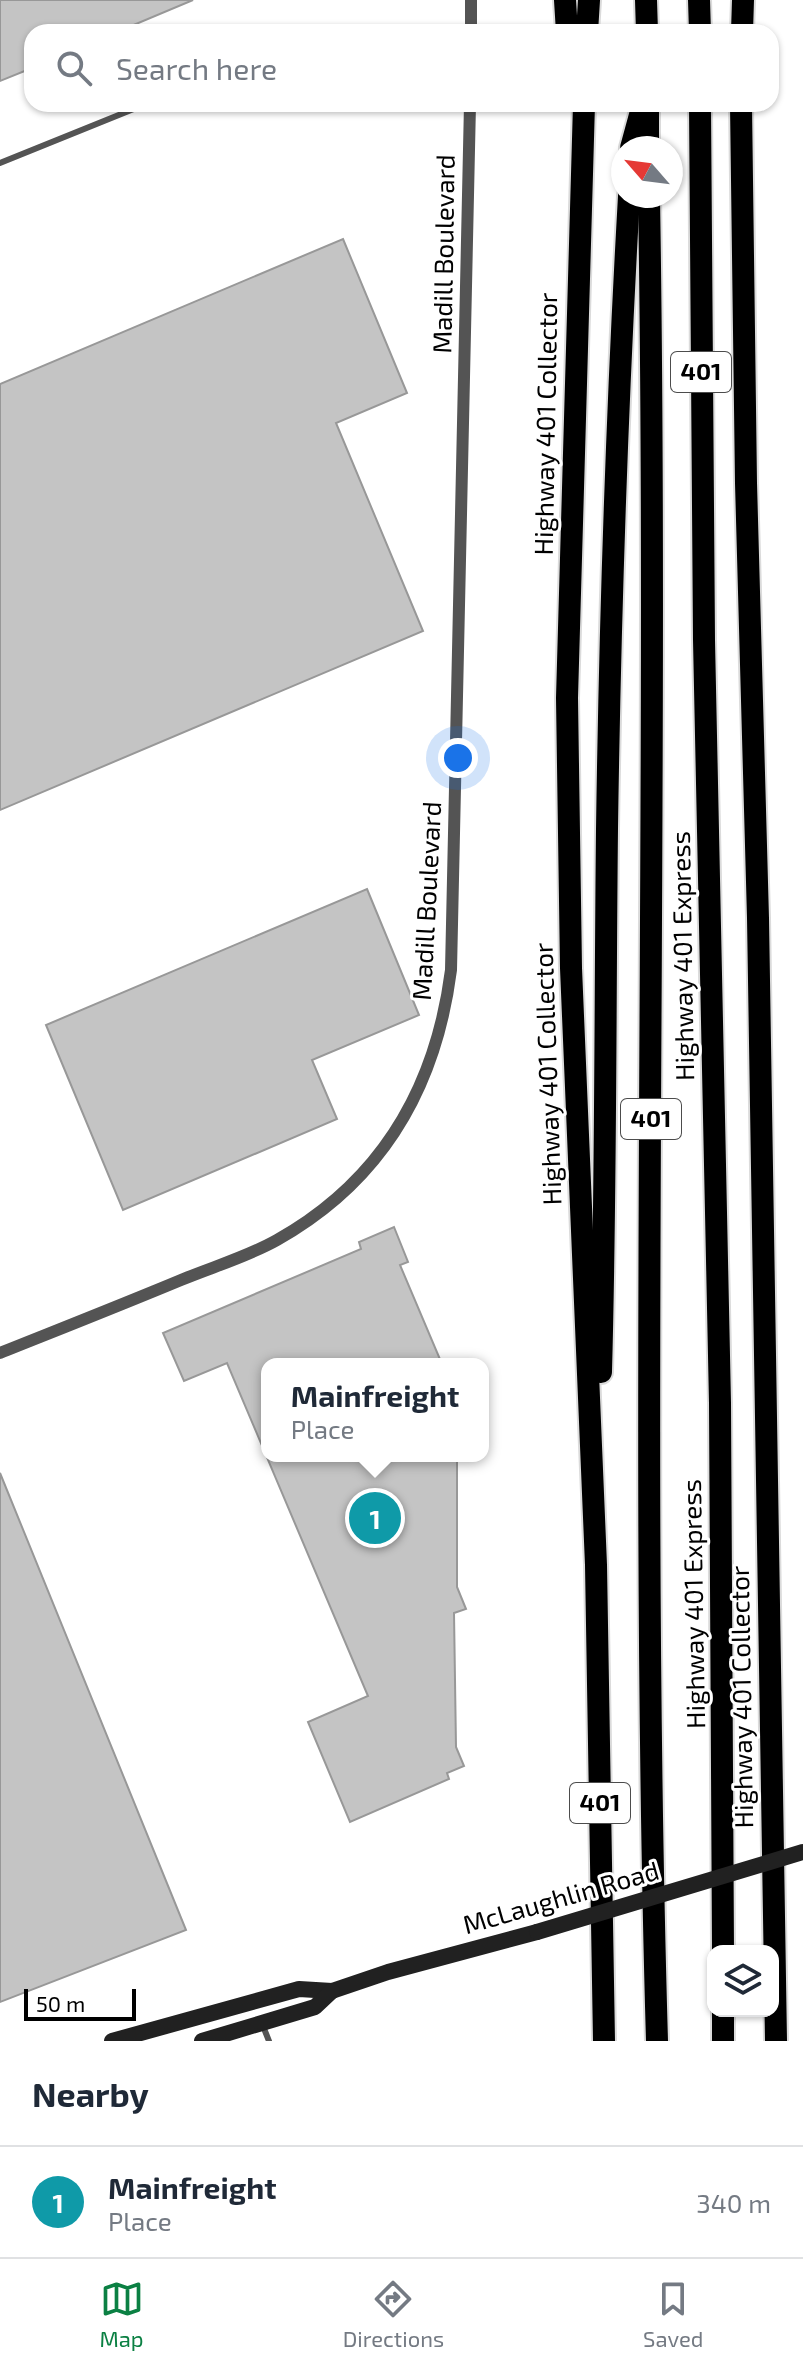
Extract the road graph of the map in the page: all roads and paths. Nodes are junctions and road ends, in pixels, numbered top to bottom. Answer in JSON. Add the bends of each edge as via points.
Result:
{"nodes":[{"id":1,"x":471,"y":0,"type":"edge"},
{"id":2,"x":565,"y":0,"type":"edge"},
{"id":3,"x":589,"y":0,"type":"edge"},
{"id":4,"x":646,"y":0,"type":"edge"},
{"id":5,"x":699,"y":0,"type":"edge"},
{"id":6,"x":743,"y":0,"type":"edge"},
{"id":7,"x":471,"y":24,"type":"edge"},
{"id":8,"x":566,"y":24,"type":"edge"},
{"id":9,"x":588,"y":24,"type":"edge"},
{"id":10,"x":647,"y":24,"type":"edge"},
{"id":11,"x":700,"y":24,"type":"edge"},
{"id":12,"x":742,"y":24,"type":"edge"},
{"id":13,"x":126,"y":112,"type":"edge"},
{"id":14,"x":470,"y":112,"type":"edge"},
{"id":15,"x":570,"y":112,"type":"edge"},
{"id":16,"x":584,"y":112,"type":"edge"},
{"id":17,"x":642,"y":112,"type":"edge"},
{"id":18,"x":646,"y":112,"type":"edge"},
{"id":19,"x":700,"y":112,"type":"edge"},
{"id":20,"x":741,"y":112,"type":"edge"},
{"id":21,"x":635,"y":136,"type":"edge"},
{"id":22,"x":647,"y":136,"type":"edge"},
{"id":23,"x":0,"y":163,"type":"edge"},
{"id":24,"x":628,"y":208,"type":"edge"},
{"id":25,"x":649,"y":208,"type":"edge"},
{"id":26,"x":578,"y":255,"type":"junction"},
{"id":27,"x":0,"y":1353,"type":"edge"},
{"id":28,"x":596,"y":1565,"type":"junction"},
{"id":29,"x":803,"y":1852,"type":"edge"},
{"id":30,"x":723,"y":1945,"type":"edge"},
{"id":31,"x":332,"y":1991,"type":"junction"},
{"id":32,"x":723,"y":2017,"type":"edge"},
{"id":33,"x":261,"y":2023,"type":"junction"},
{"id":34,"x":112,"y":2041,"type":"edge"},
{"id":35,"x":202,"y":2041,"type":"edge"},
{"id":36,"x":269,"y":2041,"type":"edge"},
{"id":37,"x":604,"y":2041,"type":"edge"},
{"id":38,"x":657,"y":2041,"type":"edge"},
{"id":39,"x":723,"y":2041,"type":"edge"},
{"id":40,"x":776,"y":2041,"type":"edge"}],
"edges":[{"from":1,"to":7,"type":"street"},
{"from":2,"to":8,"type":"highway"},
{"from":3,"to":9,"type":"highway"},
{"from":4,"to":10,"type":"highway"},
{"from":5,"to":11,"type":"highway"},
{"from":6,"to":12,"type":"highway"},
{"from":13,"to":23,"type":"lane"},
{"from":14,"to":27,"type":"street","name":"Madill Boulevard","via":[[451,970],[444,1017],[426,1075],[369,1167],[317,1216],[274,1242]]},
{"from":15,"to":26,"type":"highway"},
{"from":16,"to":26,"type":"highway","name":"Highway 401 Collector","number":"401"},
{"from":17,"to":21,"type":"highway"},
{"from":18,"to":22,"type":"highway"},
{"from":19,"to":30,"type":"highway","name":"Highway 401 Express","number":"401","via":[[704,640],[721,1434]]},
{"from":20,"to":40,"type":"highway","name":"Highway 401 Collector","number":"401"},
{"from":24,"to":28,"type":"highway","via":[[616,447]]},
{"from":25,"to":38,"type":"highway","name":"Highway 401 Express","number":"401","via":[[649,1418]]},
{"from":26,"to":28,"type":"highway","name":"Highway 401 Collector","number":"401","via":[[567,730],[571,968]]},
{"from":28,"to":37,"type":"highway","name":"Highway 401 Collector","number":"401"},
{"from":29,"to":31,"type":"street","name":"McLaughlin Road","bridge":true},
{"from":31,"to":33,"type":"street","name":"McLaughlin Road","via":[[315,2007]]},
{"from":31,"to":34,"type":"street","name":"McLaughlin Road","via":[[299,1989]]},
{"from":32,"to":39,"type":"highway"},
{"from":33,"to":35,"type":"street","name":"McLaughlin Road"},
{"from":33,"to":36,"type":"lane"}]}
